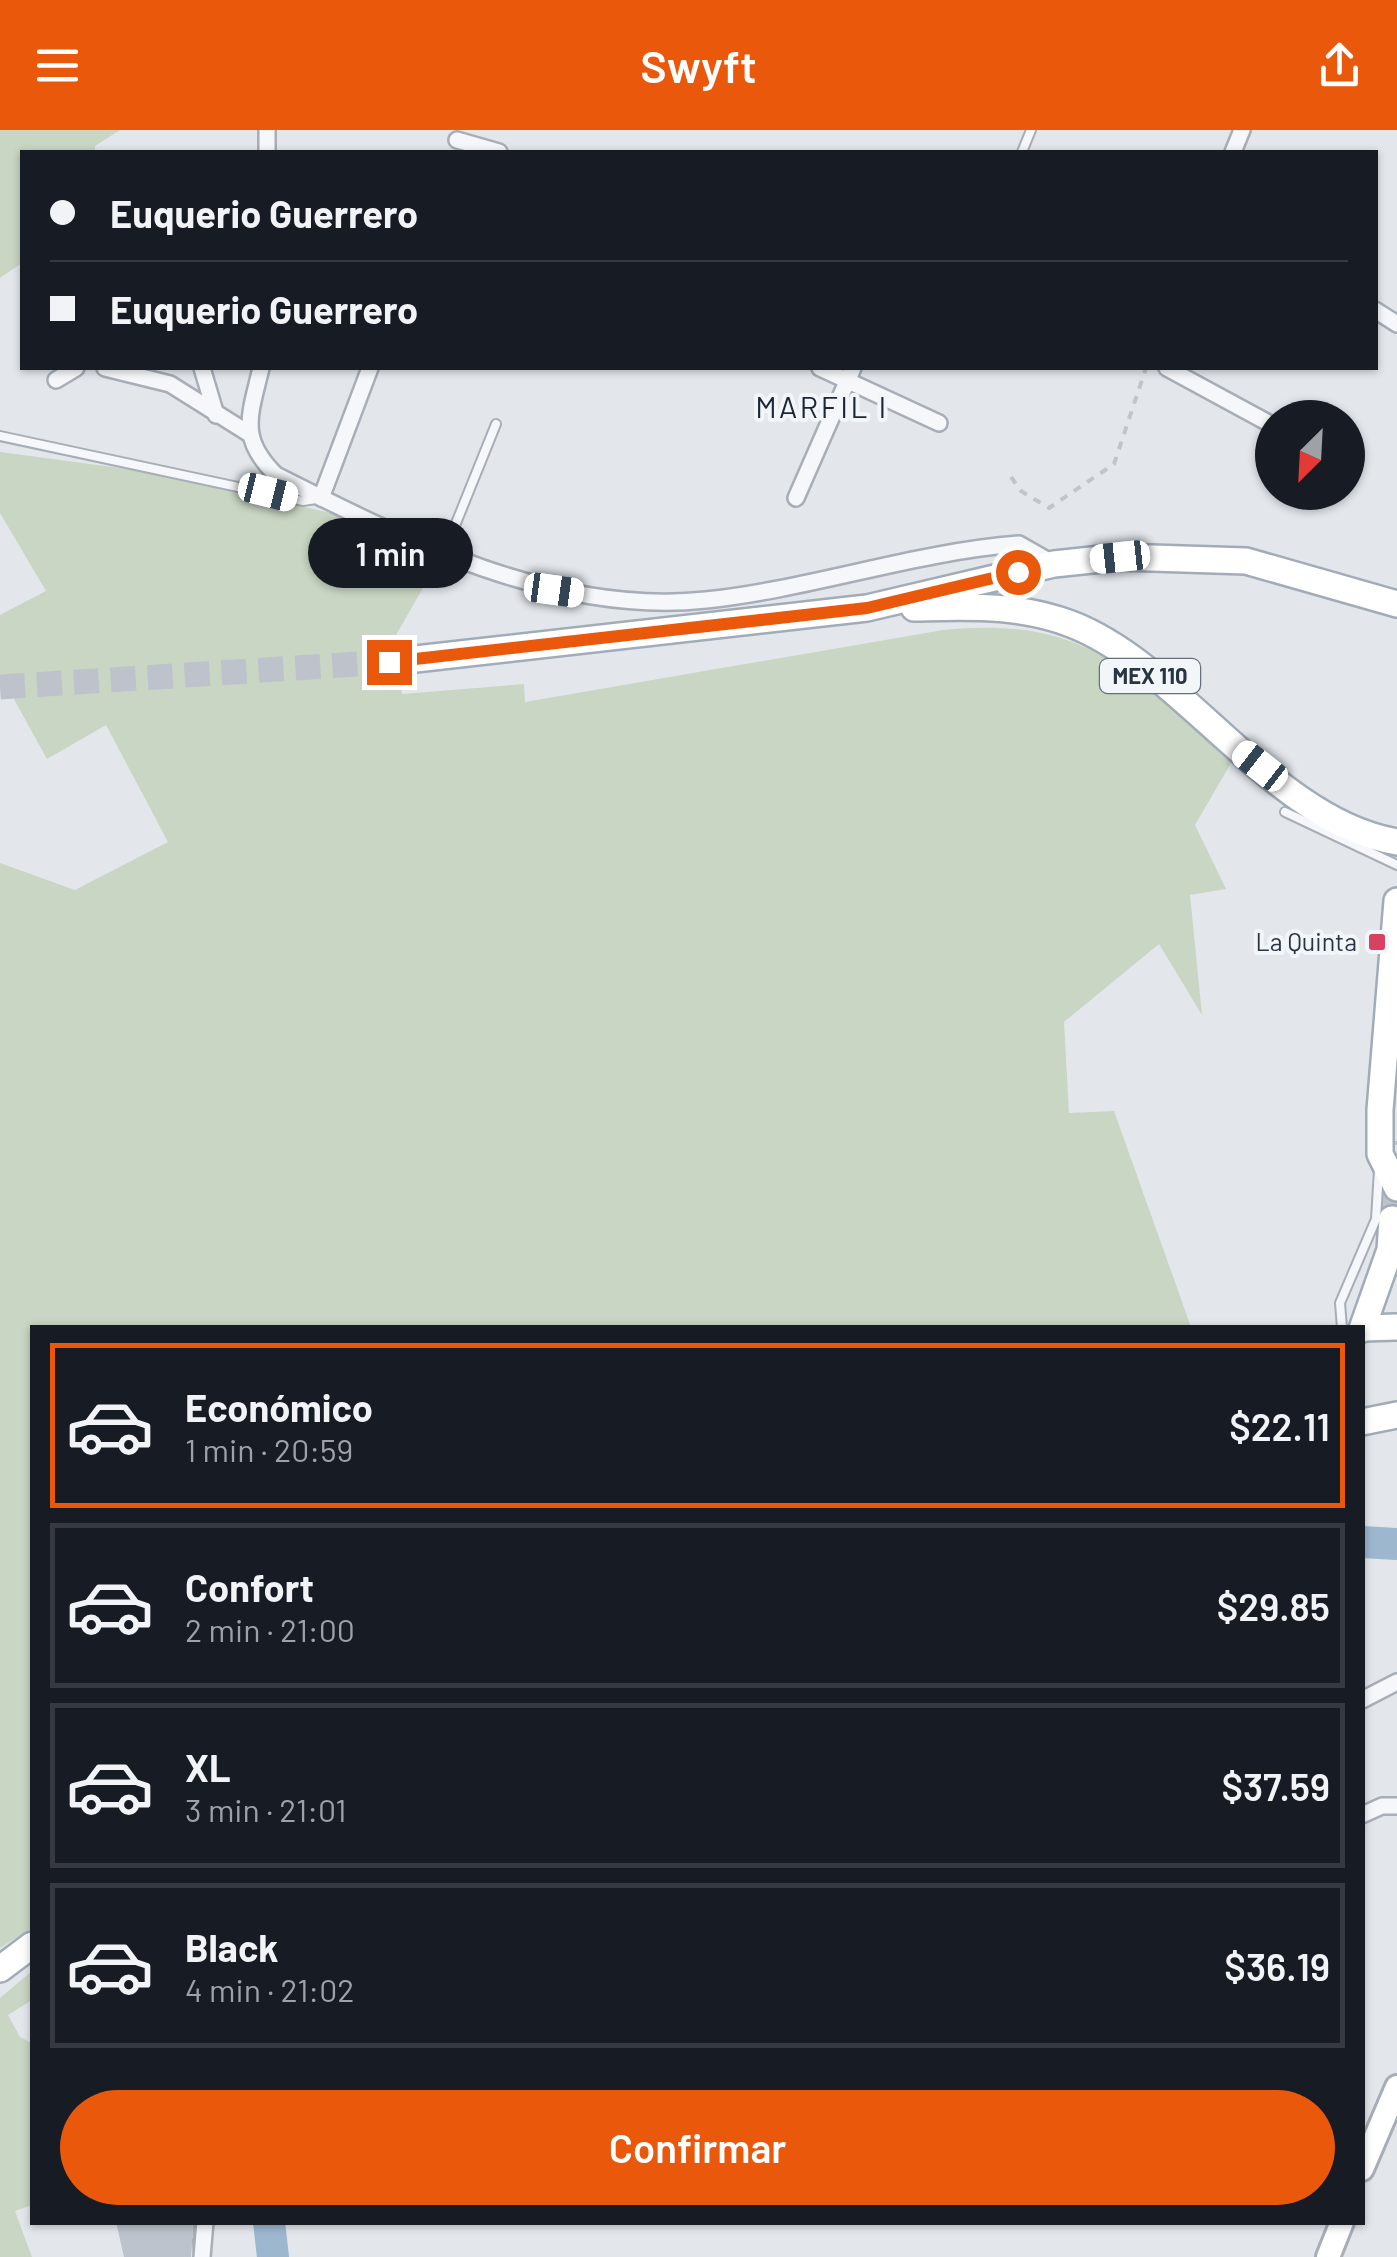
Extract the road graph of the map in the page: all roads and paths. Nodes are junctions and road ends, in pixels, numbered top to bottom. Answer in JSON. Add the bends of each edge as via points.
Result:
{"nodes":[{"id":1,"x":457,"y":141,"type":"edge"},
{"id":2,"x":491,"y":150,"type":"edge"},
{"id":3,"x":73,"y":370,"type":"edge"},
{"id":4,"x":113,"y":370,"type":"edge"},
{"id":5,"x":203,"y":370,"type":"edge"},
{"id":6,"x":261,"y":370,"type":"edge"},
{"id":7,"x":369,"y":370,"type":"edge"},
{"id":8,"x":1145,"y":370,"type":"edge"},
{"id":9,"x":1170,"y":370,"type":"edge"},
{"id":10,"x":850,"y":374,"type":"edge"},
{"id":11,"x":56,"y":380,"type":"dead end"},
{"id":12,"x":216,"y":415,"type":"junction"},
{"id":13,"x":1255,"y":416,"type":"edge"},
{"id":14,"x":938,"y":423,"type":"dead end"},
{"id":15,"x":496,"y":424,"type":"dead end"},
{"id":16,"x":248,"y":432,"type":"junction"},
{"id":17,"x":0,"y":436,"type":"edge"},
{"id":18,"x":1010,"y":476,"type":"dead end"},
{"id":19,"x":321,"y":498,"type":"junction"},
{"id":20,"x":796,"y":498,"type":"dead end"},
{"id":21,"x":444,"y":552,"type":"junction"},
{"id":22,"x":1054,"y":564,"type":"junction"},
{"id":23,"x":1397,"y":604,"type":"edge"},
{"id":24,"x":867,"y":608,"type":"junction"},
{"id":25,"x":389,"y":662,"type":"tunnel mouth"},
{"id":26,"x":1285,"y":812,"type":"dead end"},
{"id":27,"x":1397,"y":842,"type":"edge"},
{"id":28,"x":1397,"y":865,"type":"edge"},
{"id":29,"x":1397,"y":901,"type":"edge"},
{"id":30,"x":1397,"y":1080,"type":"edge"},
{"id":31,"x":1386,"y":1147,"type":"junction"},
{"id":32,"x":1397,"y":1188,"type":"edge"},
{"id":33,"x":1392,"y":1218,"type":"dead end"},
{"id":34,"x":1342,"y":1325,"type":"edge"},
{"id":35,"x":1364,"y":1325,"type":"edge"},
{"id":36,"x":1397,"y":1327,"type":"edge"},
{"id":37,"x":1365,"y":1328,"type":"edge"},
{"id":38,"x":1397,"y":1682,"type":"edge"},
{"id":39,"x":1365,"y":1698,"type":"edge"},
{"id":40,"x":1397,"y":1806,"type":"edge"},
{"id":41,"x":1365,"y":1814,"type":"edge"},
{"id":42,"x":30,"y":1946,"type":"edge"},
{"id":43,"x":0,"y":1969,"type":"edge"},
{"id":44,"x":1397,"y":2087,"type":"edge"},
{"id":45,"x":1365,"y":2163,"type":"edge"},
{"id":46,"x":205,"y":2225,"type":"edge"},
{"id":47,"x":1341,"y":2225,"type":"edge"},
{"id":48,"x":202,"y":2257,"type":"edge"},
{"id":49,"x":1328,"y":2257,"type":"edge"}],
"edges":[{"from":1,"to":2,"type":"street"},
{"from":3,"to":11,"type":"street"},
{"from":4,"to":12,"type":"street","via":[[170,384]]},
{"from":5,"to":12,"type":"street"},
{"from":6,"to":16,"type":"street"},
{"from":7,"to":19,"type":"street"},
{"from":8,"to":18,"type":"path","via":[[1114,464],[1049,508]]},
{"from":9,"to":13,"type":"street"},
{"from":10,"to":14,"type":"street"},
{"from":10,"to":20,"type":"street"},
{"from":12,"to":16,"type":"street"},
{"from":15,"to":21,"type":"lane"},
{"from":16,"to":19,"type":"street","via":[[256,456],[276,475]]},
{"from":17,"to":19,"type":"lane","via":[[303,501]]},
{"from":19,"to":21,"type":"street"},
{"from":21,"to":22,"type":"street","via":[[554,590],[631,601],[704,601],[1019,544]]},
{"from":22,"to":23,"type":"main road","number":"MEX 110","via":[[1120,557],[1246,562]]},
{"from":22,"to":24,"type":"main road","number":"MEX 110"},
{"from":24,"to":25,"type":"main road","number":"MEX 110"},
{"from":24,"to":27,"type":"main road","number":"MEX 110","via":[[998,607],[1074,625],[1124,656],[1308,802],[1355,830]]},
{"from":26,"to":28,"type":"lane"},
{"from":29,"to":31,"type":"main road"},
{"from":30,"to":31,"type":"main road"},
{"from":31,"to":32,"type":"main road"},
{"from":31,"to":34,"type":"lane","via":[[1376,1218],[1340,1303]]},
{"from":33,"to":35,"type":"main road","via":[[1390,1250]]},
{"from":36,"to":37,"type":"main road"},
{"from":38,"to":39,"type":"street"},
{"from":40,"to":41,"type":"street"},
{"from":42,"to":43,"type":"main road"},
{"from":44,"to":45,"type":"main road"},
{"from":46,"to":48,"type":"street"},
{"from":47,"to":49,"type":"main road"}]}
